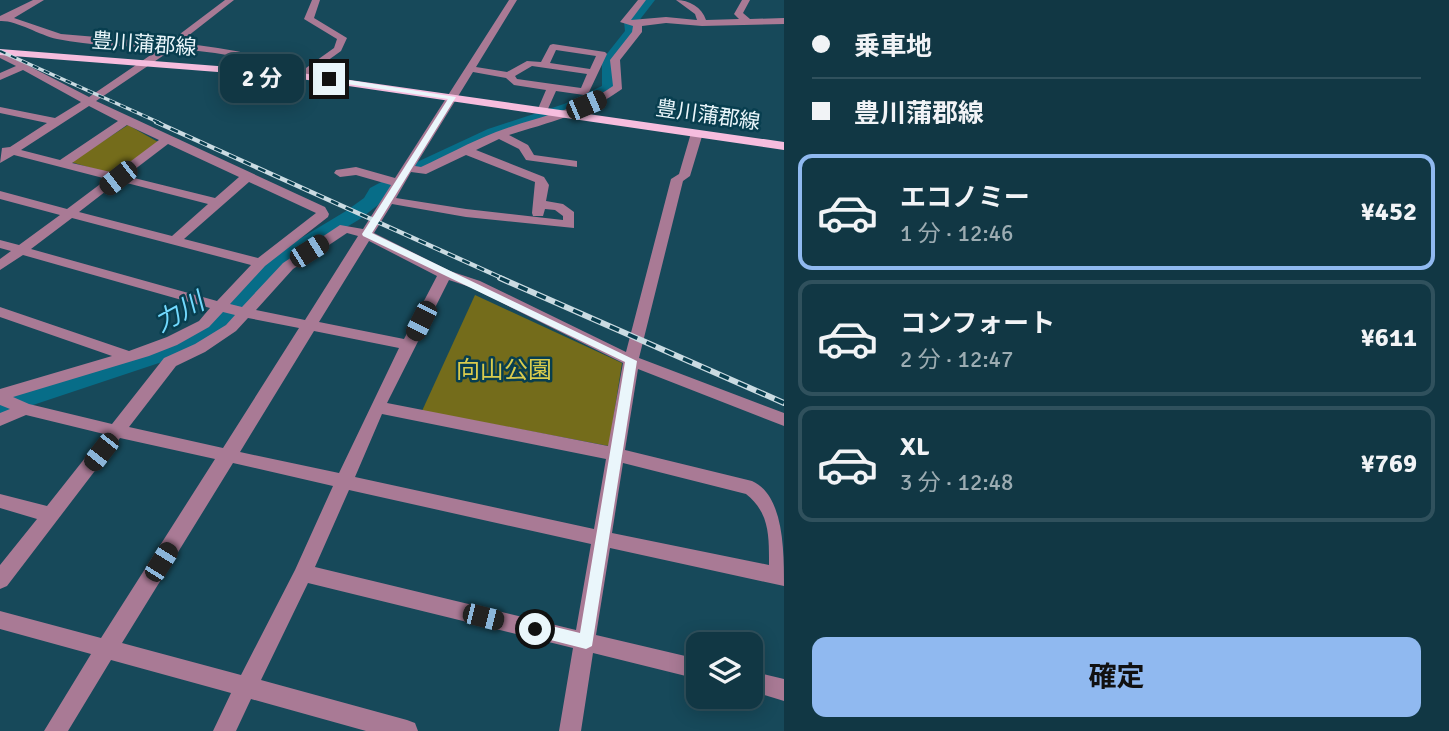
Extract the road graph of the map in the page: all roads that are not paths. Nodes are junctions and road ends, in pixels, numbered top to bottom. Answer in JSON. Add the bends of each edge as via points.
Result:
{"nodes":[{"id":1,"x":40,"y":0,"type":"edge"},
{"id":2,"x":230,"y":0,"type":"edge"},
{"id":3,"x":316,"y":0,"type":"edge"},
{"id":4,"x":513,"y":0,"type":"edge"},
{"id":5,"x":642,"y":0,"type":"edge"},
{"id":6,"x":680,"y":0,"type":"edge"},
{"id":7,"x":746,"y":0,"type":"edge"},
{"id":8,"x":9,"y":14,"type":"edge"},
{"id":9,"x":784,"y":21,"type":"edge"},
{"id":10,"x":748,"y":22,"type":"junction"},
{"id":11,"x":634,"y":23,"type":"junction"},
{"id":12,"x":702,"y":23,"type":"junction"},
{"id":13,"x":170,"y":45,"type":"junction"},
{"id":14,"x":0,"y":53,"type":"edge"},
{"id":15,"x":148,"y":63,"type":"junction"},
{"id":16,"x":544,"y":65,"type":"junction"},
{"id":17,"x":22,"y":68,"type":"junction"},
{"id":18,"x":470,"y":69,"type":"junction"},
{"id":19,"x":593,"y":72,"type":"junction"},
{"id":20,"x":298,"y":75,"type":"junction"},
{"id":21,"x":509,"y":75,"type":"junction"},
{"id":22,"x":0,"y":77,"type":"edge"},
{"id":23,"x":552,"y":88,"type":"junction"},
{"id":24,"x":453,"y":97,"type":"junction"},
{"id":25,"x":89,"y":102,"type":"junction"},
{"id":26,"x":0,"y":110,"type":"edge"},
{"id":27,"x":554,"y":112,"type":"junction"},
{"id":28,"x":126,"y":121,"type":"junction"},
{"id":29,"x":57,"y":122,"type":"junction"},
{"id":30,"x":697,"y":134,"type":"junction"},
{"id":31,"x":499,"y":135,"type":"junction"},
{"id":32,"x":166,"y":140,"type":"junction"},
{"id":33,"x":784,"y":146,"type":"edge"},
{"id":34,"x":467,"y":151,"type":"junction"},
{"id":35,"x":4,"y":153,"type":"edge"},
{"id":36,"x":62,"y":164,"type":"junction"},
{"id":37,"x":573,"y":164,"type":"dead end"},
{"id":38,"x":408,"y":168,"type":"junction"},
{"id":39,"x":340,"y":173,"type":"dead end"},
{"id":40,"x":247,"y":177,"type":"junction"},
{"id":41,"x":118,"y":178,"type":"junction"},
{"id":42,"x":399,"y":183,"type":"junction"},
{"id":43,"x":0,"y":195,"type":"edge"},
{"id":44,"x":388,"y":200,"type":"junction"},
{"id":45,"x":217,"y":202,"type":"junction"},
{"id":46,"x":540,"y":204,"type":"junction"},
{"id":47,"x":71,"y":214,"type":"junction"},
{"id":48,"x":536,"y":222,"type":"junction"},
{"id":49,"x":367,"y":234,"type":"junction"},
{"id":50,"x":174,"y":241,"type":"junction"},
{"id":51,"x":0,"y":244,"type":"edge"},
{"id":52,"x":21,"y":250,"type":"junction"},
{"id":53,"x":260,"y":263,"type":"junction"},
{"id":54,"x":0,"y":266,"type":"edge"},
{"id":55,"x":445,"y":274,"type":"junction"},
{"id":56,"x":218,"y":307,"type":"junction"},
{"id":57,"x":0,"y":312,"type":"edge"},
{"id":58,"x":242,"y":313,"type":"junction"},
{"id":59,"x":309,"y":326,"type":"junction"},
{"id":60,"x":409,"y":345,"type":"junction"},
{"id":61,"x":127,"y":356,"type":"junction"},
{"id":62,"x":631,"y":361,"type":"junction"},
{"id":63,"x":0,"y":397,"type":"edge"},
{"id":64,"x":377,"y":407,"type":"junction"},
{"id":65,"x":23,"y":408,"type":"junction"},
{"id":66,"x":0,"y":420,"type":"edge"},
{"id":67,"x":784,"y":420,"type":"edge"},
{"id":68,"x":117,"y":431,"type":"junction"},
{"id":69,"x":228,"y":455,"type":"junction"},
{"id":70,"x":618,"y":455,"type":"junction"},
{"id":71,"x":344,"y":481,"type":"junction"},
{"id":72,"x":0,"y":501,"type":"edge"},
{"id":73,"x":51,"y":515,"type":"junction"},
{"id":74,"x":603,"y":539,"type":"junction"},
{"id":75,"x":303,"y":573,"type":"junction"},
{"id":76,"x":782,"y":576,"type":"edge"},
{"id":77,"x":0,"y":580,"type":"edge"},
{"id":78,"x":0,"y":620,"type":"edge"},
{"id":79,"x":586,"y":642,"type":"junction"},
{"id":80,"x":107,"y":648,"type":"junction"},
{"id":81,"x":686,"y":666,"type":"edge"},
{"id":82,"x":763,"y":684,"type":"edge"},
{"id":83,"x":246,"y":686,"type":"junction"},
{"id":84,"x":784,"y":690,"type":"edge"},
{"id":85,"x":55,"y":731,"type":"edge"},
{"id":86,"x":224,"y":731,"type":"edge"},
{"id":87,"x":407,"y":731,"type":"edge"},
{"id":88,"x":570,"y":731,"type":"edge"}],
"edges":[{"from":1,"to":8,"type":"street"},
{"from":2,"to":13,"type":"street"},
{"from":3,"to":20,"type":"street","via":[[309,19],[342,38],[338,49]]},
{"from":4,"to":18,"type":"street"},
{"from":5,"to":11,"type":"street","via":[[625,22]]},
{"from":6,"to":12,"type":"street","via":[[699,13]]},
{"from":7,"to":10,"type":"street","via":[[738,14]]},
{"from":8,"to":13,"type":"street","via":[[11,20],[60,37]]},
{"from":9,"to":10,"type":"street"},
{"from":10,"to":12,"type":"street"},
{"from":11,"to":12,"type":"street"},
{"from":11,"to":27,"type":"street","via":[[637,32],[615,60],[618,87],[603,98]]},
{"from":13,"to":15,"type":"street"},
{"from":13,"to":20,"type":"street","via":[[265,59]]},
{"from":14,"to":15,"type":"main road","name":"豊川蒲郡線"},
{"from":14,"to":17,"type":"street"},
{"from":15,"to":20,"type":"main road","name":"豊川蒲郡線"},
{"from":15,"to":25,"type":"street"},
{"from":16,"to":19,"type":"street"},
{"from":16,"to":19,"type":"street","via":[[553,47],[602,54]]},
{"from":16,"to":21,"type":"street","via":[[526,64]]},
{"from":17,"to":22,"type":"street"},
{"from":17,"to":25,"type":"street"},
{"from":18,"to":21,"type":"street"},
{"from":18,"to":24,"type":"street"},
{"from":19,"to":23,"type":"street","via":[[584,92]]},
{"from":20,"to":24,"type":"main road","name":"豊川蒲郡線"},
{"from":21,"to":23,"type":"street","via":[[514,82]]},
{"from":23,"to":27,"type":"street"},
{"from":24,"to":27,"type":"main road","name":"豊川蒲郡線"},
{"from":24,"to":38,"type":"street"},
{"from":25,"to":28,"type":"street"},
{"from":25,"to":29,"type":"street"},
{"from":26,"to":29,"type":"street"},
{"from":27,"to":30,"type":"main road","name":"豊川蒲郡線"},
{"from":27,"to":31,"type":"street"},
{"from":28,"to":32,"type":"street"},
{"from":28,"to":36,"type":"street"},
{"from":29,"to":35,"type":"street"},
{"from":30,"to":33,"type":"main road","name":"豊川蒲郡線"},
{"from":30,"to":62,"type":"street","via":[[684,176],[677,179]]},
{"from":31,"to":34,"type":"street"},
{"from":31,"to":37,"type":"street","via":[[524,147],[530,158]]},
{"from":32,"to":40,"type":"street"},
{"from":32,"to":41,"type":"street"},
{"from":34,"to":38,"type":"street","via":[[422,171]]},
{"from":34,"to":46,"type":"street","via":[[540,180]]},
{"from":35,"to":36,"type":"street"},
{"from":36,"to":41,"type":"street"},
{"from":38,"to":42,"type":"street"},
{"from":39,"to":42,"type":"street","via":[[355,171]]},
{"from":40,"to":45,"type":"street"},
{"from":40,"to":53,"type":"street","via":[[323,214]]},
{"from":41,"to":45,"type":"street"},
{"from":41,"to":47,"type":"street"},
{"from":42,"to":44,"type":"street"},
{"from":43,"to":47,"type":"street"},
{"from":44,"to":48,"type":"street"},
{"from":44,"to":49,"type":"street"},
{"from":45,"to":50,"type":"street"},
{"from":46,"to":48,"type":"street"},
{"from":46,"to":48,"type":"street","via":[[559,207],[569,215],[569,225]]},
{"from":47,"to":50,"type":"street"},
{"from":47,"to":52,"type":"street"},
{"from":49,"to":55,"type":"street"},
{"from":49,"to":58,"type":"street","via":[[345,228],[288,266]]},
{"from":49,"to":59,"type":"street"},
{"from":50,"to":53,"type":"street"},
{"from":51,"to":52,"type":"street"},
{"from":52,"to":54,"type":"street"},
{"from":52,"to":56,"type":"street"},
{"from":53,"to":56,"type":"street"},
{"from":55,"to":60,"type":"street"},
{"from":55,"to":62,"type":"street","via":[[475,284]]},
{"from":56,"to":58,"type":"street"},
{"from":56,"to":61,"type":"street","via":[[204,324]]},
{"from":57,"to":61,"type":"street"},
{"from":58,"to":59,"type":"street"},
{"from":58,"to":68,"type":"street","via":[[217,338],[170,362]]},
{"from":59,"to":60,"type":"street"},
{"from":59,"to":69,"type":"street"},
{"from":60,"to":64,"type":"street"},
{"from":61,"to":63,"type":"street"},
{"from":62,"to":67,"type":"street"},
{"from":62,"to":70,"type":"street"},
{"from":63,"to":65,"type":"street"},
{"from":64,"to":70,"type":"street"},
{"from":64,"to":71,"type":"street"},
{"from":65,"to":66,"type":"street"},
{"from":65,"to":68,"type":"street"},
{"from":68,"to":69,"type":"street"},
{"from":68,"to":73,"type":"street"},
{"from":69,"to":71,"type":"street"},
{"from":69,"to":80,"type":"street"},
{"from":70,"to":74,"type":"street"},
{"from":70,"to":76,"type":"street","via":[[740,483],[764,495],[777,513]]},
{"from":71,"to":74,"type":"street"},
{"from":71,"to":75,"type":"street"},
{"from":72,"to":73,"type":"street"},
{"from":73,"to":77,"type":"street"},
{"from":74,"to":76,"type":"street"},
{"from":74,"to":79,"type":"street"},
{"from":75,"to":79,"type":"street"},
{"from":75,"to":83,"type":"street"},
{"from":78,"to":80,"type":"street"},
{"from":79,"to":81,"type":"street"},
{"from":79,"to":88,"type":"street"},
{"from":80,"to":83,"type":"street"},
{"from":80,"to":85,"type":"street"},
{"from":82,"to":84,"type":"street"},
{"from":83,"to":86,"type":"street"},
{"from":83,"to":87,"type":"street"}]}
